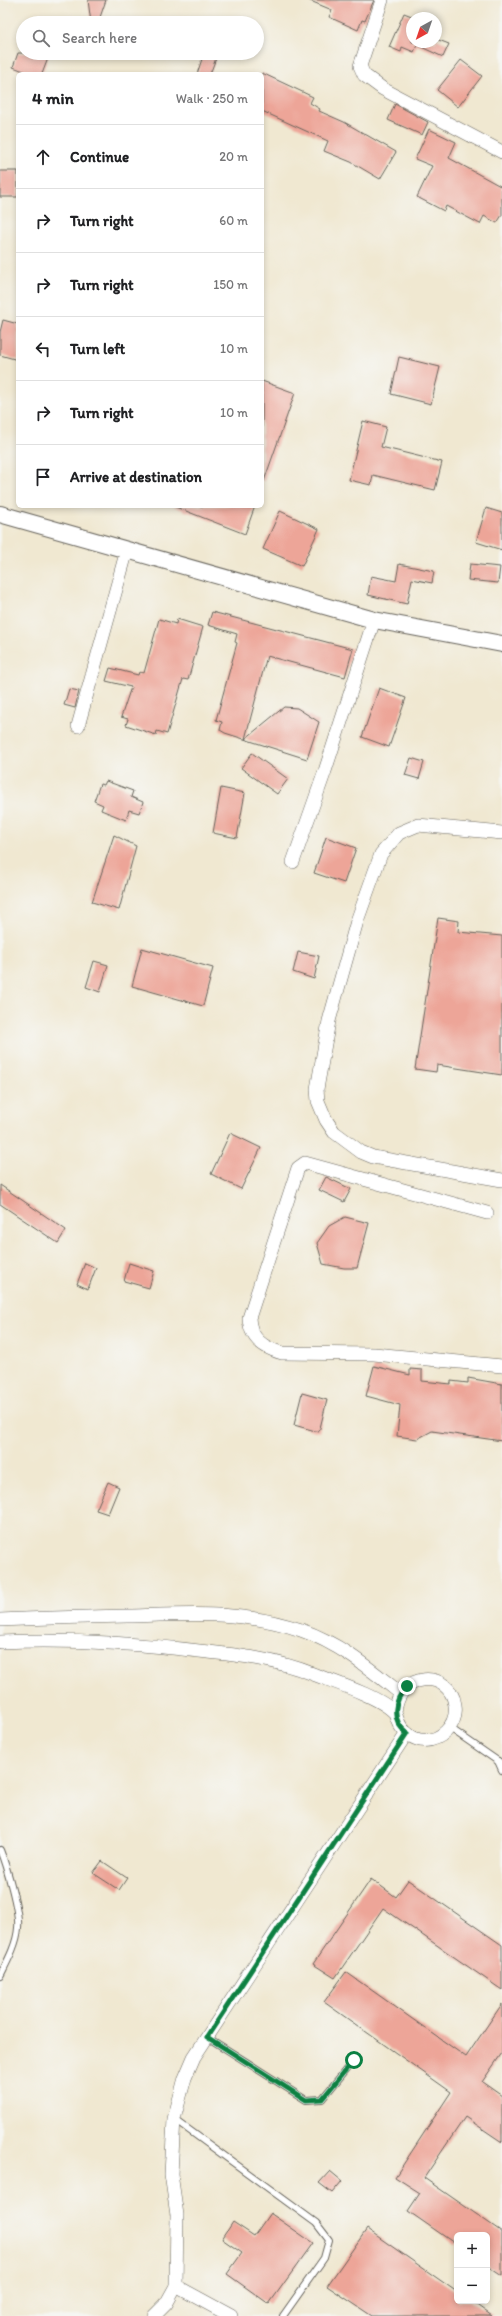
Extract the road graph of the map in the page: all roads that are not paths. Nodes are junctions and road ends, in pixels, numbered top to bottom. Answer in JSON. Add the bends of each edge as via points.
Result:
{"nodes":[{"id":1,"x":382,"y":0,"type":"edge"},
{"id":2,"x":502,"y":152,"type":"edge"},
{"id":3,"x":0,"y":514,"type":"edge"},
{"id":4,"x":127,"y":550,"type":"junction"},
{"id":5,"x":374,"y":620,"type":"junction"},
{"id":6,"x":502,"y":644,"type":"edge"},
{"id":7,"x":78,"y":726,"type":"dead end"},
{"id":8,"x":502,"y":833,"type":"edge"},
{"id":9,"x":293,"y":862,"type":"dead end"},
{"id":10,"x":502,"y":1180,"type":"edge"},
{"id":11,"x":487,"y":1213,"type":"dead end"},
{"id":12,"x":502,"y":1366,"type":"edge"},
{"id":13,"x":0,"y":1620,"type":"edge"},
{"id":14,"x":0,"y":1642,"type":"edge"},
{"id":15,"x":400,"y":1693,"type":"junction"},
{"id":16,"x":395,"y":1713,"type":"junction"},
{"id":17,"x":450,"y":1728,"type":"junction"},
{"id":18,"x":407,"y":1733,"type":"junction"},
{"id":19,"x":500,"y":1762,"type":"edge"},
{"id":20,"x":502,"y":1770,"type":"edge"},
{"id":21,"x":0,"y":1850,"type":"edge"},
{"id":22,"x":0,"y":1976,"type":"edge"},
{"id":23,"x":207,"y":2037,"type":"junction"},
{"id":24,"x":354,"y":2060,"type":"dead end"},
{"id":25,"x":174,"y":2119,"type":"junction"},
{"id":26,"x":176,"y":2286,"type":"junction"},
{"id":27,"x":154,"y":2316,"type":"edge"},
{"id":28,"x":231,"y":2316,"type":"edge"},
{"id":29,"x":283,"y":2316,"type":"edge"}],
"edges":[{"from":1,"to":2,"type":"street","via":[[360,66],[364,75],[384,89]]},
{"from":3,"to":4,"type":"street"},
{"from":4,"to":5,"type":"street"},
{"from":4,"to":7,"type":"street"},
{"from":5,"to":6,"type":"street"},
{"from":5,"to":9,"type":"street"},
{"from":8,"to":10,"type":"street","via":[[418,826],[404,829],[381,854],[357,921],[332,1014],[317,1089],[318,1102],[334,1132],[361,1152],[380,1158]]},
{"from":11,"to":12,"type":"street","via":[[305,1162],[298,1168],[249,1318],[250,1329],[256,1340],[269,1349],[282,1353],[374,1354]]},
{"from":13,"to":15,"type":"street","via":[[214,1613],[260,1619],[302,1630],[326,1641],[359,1660]]},
{"from":14,"to":16,"type":"street","via":[[126,1643],[265,1658],[295,1666],[375,1699]]},
{"from":15,"to":16,"type":"street"},
{"from":15,"to":17,"type":"street","via":[[416,1681],[431,1680],[445,1687],[452,1695],[455,1705]]},
{"from":16,"to":18,"type":"street","via":[[398,1722]]},
{"from":17,"to":18,"type":"street","via":[[439,1737],[430,1740],[420,1740]]},
{"from":17,"to":19,"type":"lane"},
{"from":18,"to":23,"type":"street"},
{"from":19,"to":20,"type":"lane"},
{"from":21,"to":22,"type":"lane","via":[[18,1927],[7,1963]]},
{"from":23,"to":24,"type":"lane","via":[[306,2100],[322,2099]]},
{"from":23,"to":25,"type":"street","via":[[185,2078]]},
{"from":25,"to":26,"type":"street","via":[[171,2174],[177,2215]]},
{"from":25,"to":29,"type":"lane","via":[[316,2223],[329,2240],[324,2258]]},
{"from":26,"to":27,"type":"street","via":[[166,2304]]},
{"from":26,"to":28,"type":"street"}]}
